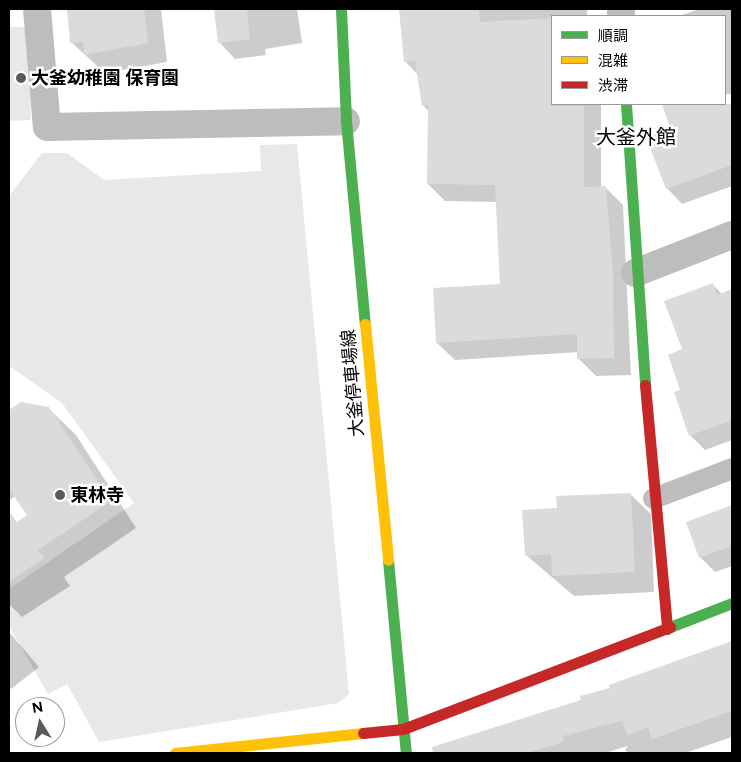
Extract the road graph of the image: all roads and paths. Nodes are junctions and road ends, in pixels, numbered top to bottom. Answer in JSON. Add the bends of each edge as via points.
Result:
{"nodes":[{"id":1,"x":37,"y":9,"type":"edge"},
{"id":2,"x":341,"y":9,"type":"edge"},
{"id":3,"x":626,"y":105,"type":"edge"},
{"id":4,"x":346,"y":121,"type":"junction"},
{"id":5,"x":732,"y":235,"type":"edge"},
{"id":6,"x":635,"y":273,"type":"junction"},
{"id":7,"x":732,"y":468,"type":"edge"},
{"id":8,"x":653,"y":498,"type":"junction"},
{"id":9,"x":732,"y":603,"type":"edge"},
{"id":10,"x":667,"y":629,"type":"junction"},
{"id":11,"x":403,"y":729,"type":"junction"},
{"id":12,"x":175,"y":753,"type":"edge"},
{"id":13,"x":406,"y":753,"type":"edge"}],
"edges":[{"from":1,"to":4,"type":"street","via":[[47,127]]},
{"from":2,"to":4,"type":"street","name":"大釜停車場線"},
{"from":3,"to":6,"type":"street"},
{"from":4,"to":11,"type":"street","name":"大釜停車場線"},
{"from":5,"to":6,"type":"street"},
{"from":6,"to":8,"type":"street"},
{"from":7,"to":8,"type":"lane"},
{"from":8,"to":10,"type":"street"},
{"from":9,"to":10,"type":"street"},
{"from":10,"to":11,"type":"street"},
{"from":11,"to":12,"type":"street"},
{"from":11,"to":13,"type":"street","name":"大釜停車場線"}]}
